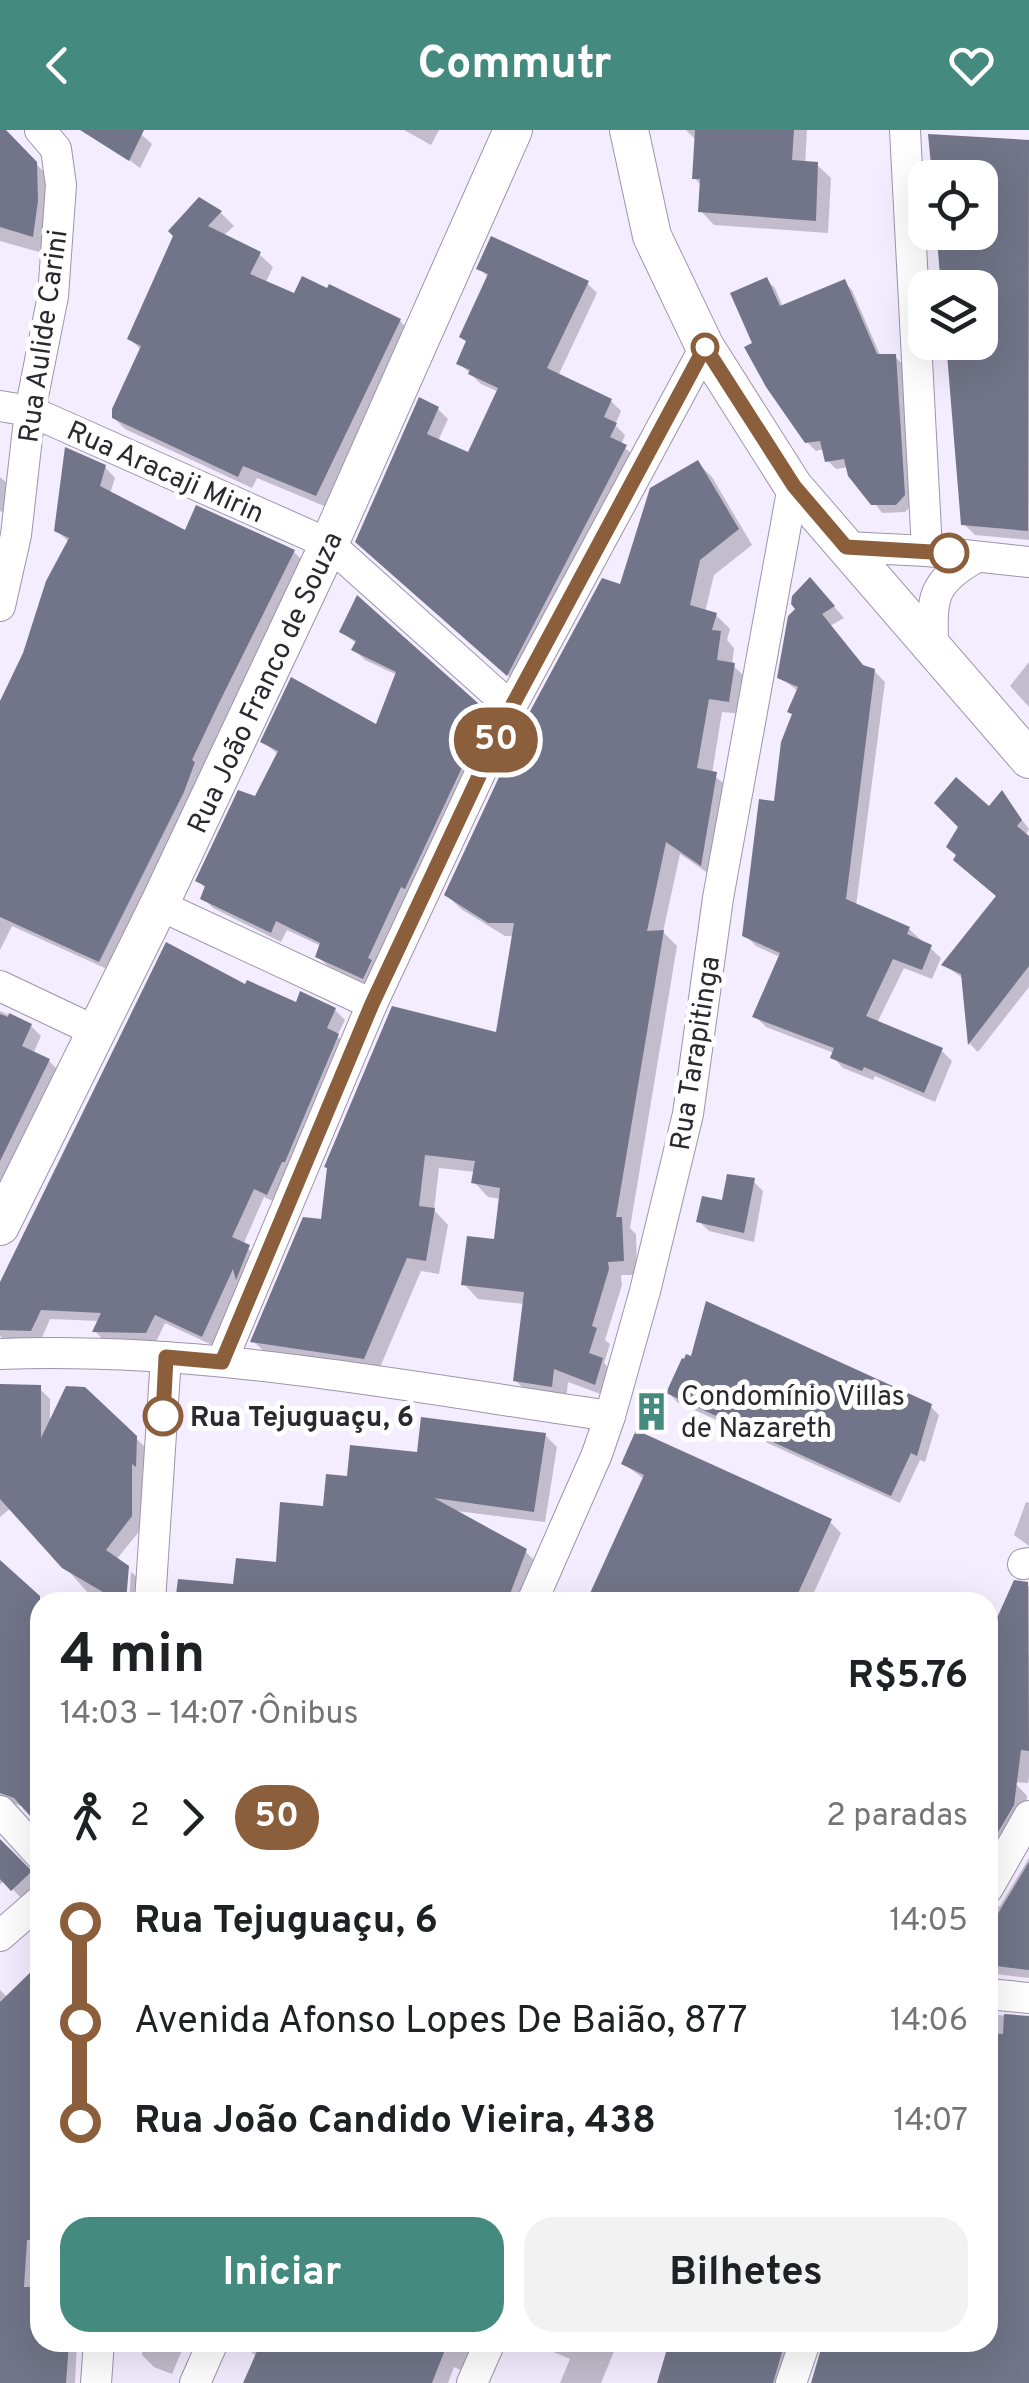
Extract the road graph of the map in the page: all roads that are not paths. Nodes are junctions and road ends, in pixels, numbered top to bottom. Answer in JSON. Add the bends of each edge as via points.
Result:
{"nodes":[{"id":1,"x":40,"y":130,"type":"edge"},
{"id":2,"x":629,"y":130,"type":"edge"},
{"id":3,"x":905,"y":130,"type":"edge"},
{"id":4,"x":509,"y":131,"type":"edge"},
{"id":5,"x":705,"y":347,"type":"junction"},
{"id":6,"x":15,"y":408,"type":"edge"},
{"id":7,"x":794,"y":486,"type":"junction"},
{"id":8,"x":329,"y":544,"type":"junction"},
{"id":9,"x":846,"y":547,"type":"junction"},
{"id":10,"x":928,"y":551,"type":"junction"},
{"id":11,"x":977,"y":557,"type":"junction"},
{"id":12,"x":1029,"y":562,"type":"edge"},
{"id":13,"x":0,"y":606,"type":"edge"},
{"id":14,"x":933,"y":648,"type":"junction"},
{"id":15,"x":511,"y":708,"type":"junction"},
{"id":16,"x":1029,"y":759,"type":"edge"},
{"id":17,"x":159,"y":905,"type":"junction"},
{"id":18,"x":0,"y":986,"type":"edge"},
{"id":19,"x":372,"y":1004,"type":"junction"},
{"id":20,"x":95,"y":1031,"type":"junction"},
{"id":21,"x":0,"y":1226,"type":"edge"},
{"id":22,"x":0,"y":1354,"type":"edge"},
{"id":23,"x":166,"y":1357,"type":"junction"},
{"id":24,"x":222,"y":1362,"type":"junction"},
{"id":25,"x":610,"y":1416,"type":"junction"},
{"id":26,"x":151,"y":1592,"type":"edge"},
{"id":27,"x":536,"y":1592,"type":"edge"},
{"id":28,"x":0,"y":1811,"type":"edge"},
{"id":29,"x":1029,"y":1816,"type":"edge"},
{"id":30,"x":30,"y":1844,"type":"edge"},
{"id":31,"x":998,"y":1870,"type":"edge"},
{"id":32,"x":30,"y":1910,"type":"edge"},
{"id":33,"x":0,"y":1936,"type":"edge"},
{"id":34,"x":998,"y":1995,"type":"edge"},
{"id":35,"x":1029,"y":1998,"type":"edge"},
{"id":36,"x":98,"y":2352,"type":"edge"},
{"id":37,"x":209,"y":2352,"type":"edge"},
{"id":38,"x":486,"y":2352,"type":"edge"},
{"id":39,"x":801,"y":2352,"type":"edge"},
{"id":40,"x":96,"y":2383,"type":"edge"},
{"id":41,"x":196,"y":2383,"type":"edge"},
{"id":42,"x":472,"y":2383,"type":"edge"},
{"id":43,"x":792,"y":2383,"type":"edge"}],
"edges":[{"from":1,"to":6,"type":"street","name":"Rua Aulide Carini","via":[[56,149],[61,185],[53,296]]},
{"from":2,"to":5,"type":"street","via":[[652,236]]},
{"from":3,"to":10,"type":"street"},
{"from":4,"to":8,"type":"street","name":"Rua João Franco de Souza"},
{"from":5,"to":7,"type":"street"},
{"from":5,"to":15,"type":"street"},
{"from":6,"to":8,"type":"street","name":"Rua Aracaji Mirin"},
{"from":6,"to":13,"type":"street","name":"Rua Aulide Carini","via":[[16,535]]},
{"from":7,"to":9,"type":"street"},
{"from":7,"to":25,"type":"street","name":"Rua Tarapitinga","via":[[718,898],[688,1114]]},
{"from":8,"to":15,"type":"street","name":"Rua Aracaji Mirin"},
{"from":8,"to":17,"type":"street","name":"Rua João Franco de Souza"},
{"from":9,"to":10,"type":"street"},
{"from":9,"to":14,"type":"street"},
{"from":10,"to":11,"type":"street"},
{"from":11,"to":12,"type":"street"},
{"from":11,"to":14,"type":"street","via":[[937,588]]},
{"from":14,"to":16,"type":"street"},
{"from":15,"to":19,"type":"street"},
{"from":17,"to":19,"type":"street"},
{"from":17,"to":20,"type":"street","name":"Rua João Franco de Souza"},
{"from":18,"to":20,"type":"street"},
{"from":19,"to":24,"type":"street"},
{"from":20,"to":21,"type":"street","name":"Rua João Franco de Souza"},
{"from":22,"to":23,"type":"street"},
{"from":23,"to":24,"type":"street"},
{"from":23,"to":26,"type":"street"},
{"from":24,"to":25,"type":"street"},
{"from":25,"to":27,"type":"street","name":"Rua Tarapitinga"},
{"from":28,"to":30,"type":"street"},
{"from":29,"to":31,"type":"street"},
{"from":32,"to":33,"type":"street"},
{"from":34,"to":35,"type":"street"},
{"from":36,"to":40,"type":"street"},
{"from":37,"to":41,"type":"street"},
{"from":38,"to":42,"type":"street"},
{"from":39,"to":43,"type":"street"}]}
